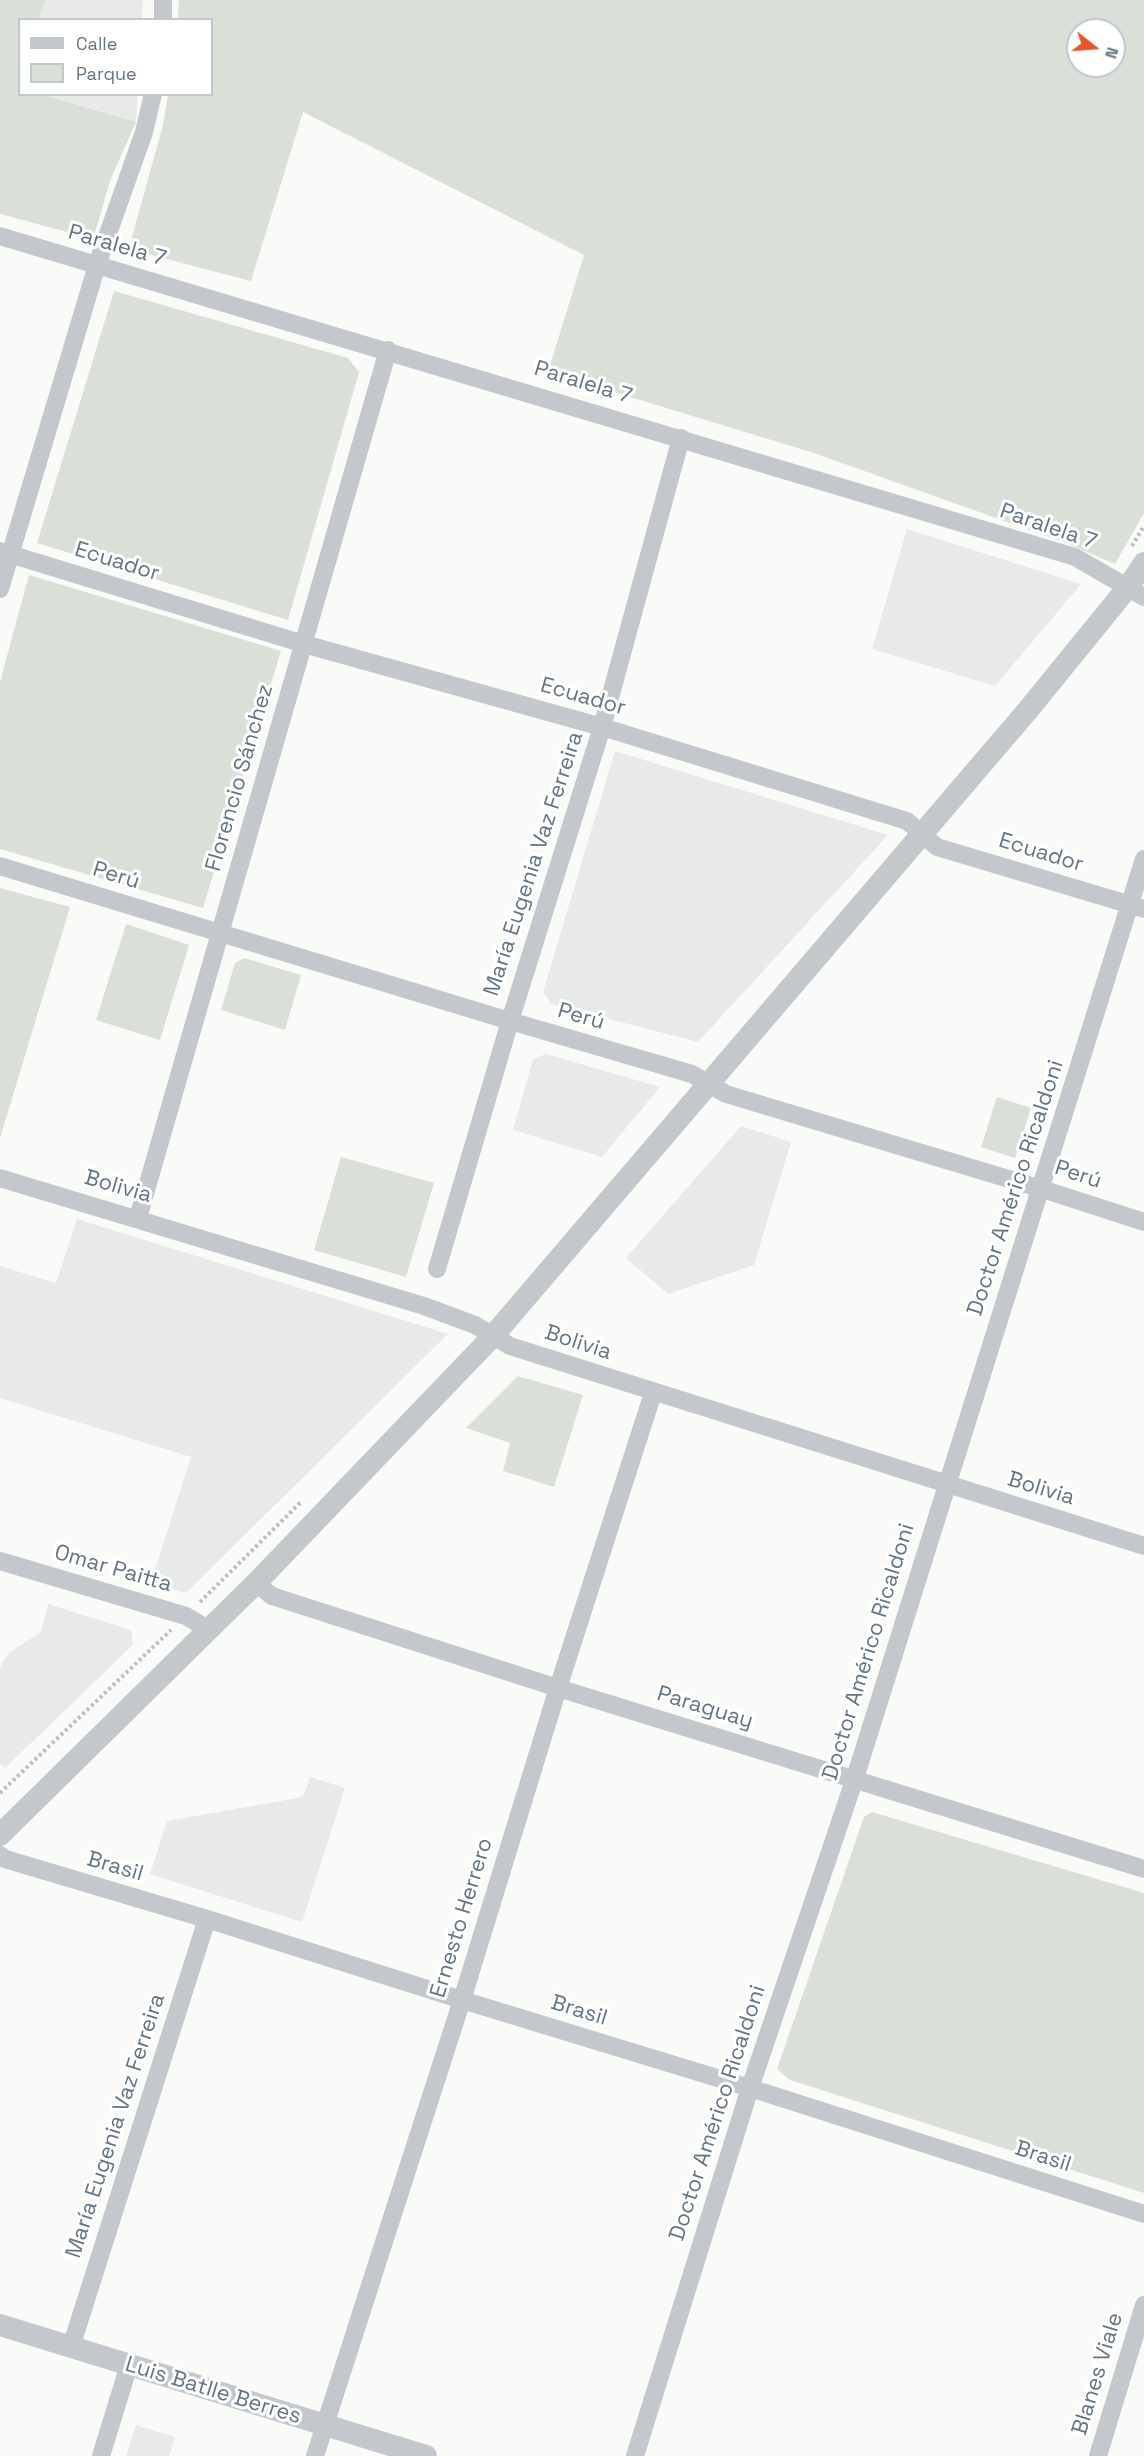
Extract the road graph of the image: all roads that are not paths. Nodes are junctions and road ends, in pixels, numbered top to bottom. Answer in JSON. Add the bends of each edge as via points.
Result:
{"nodes":[{"id":1,"x":163,"y":0,"type":"edge"},
{"id":2,"x":163,"y":18,"type":"edge"},
{"id":3,"x":152,"y":96,"type":"edge"},
{"id":4,"x":0,"y":236,"type":"edge"},
{"id":5,"x":97,"y":265,"type":"junction"},
{"id":6,"x":388,"y":350,"type":"junction"},
{"id":7,"x":681,"y":438,"type":"junction"},
{"id":8,"x":5,"y":553,"type":"edge"},
{"id":9,"x":1138,"y":555,"type":"edge"},
{"id":10,"x":0,"y":589,"type":"edge"},
{"id":11,"x":1136,"y":592,"type":"edge"},
{"id":12,"x":304,"y":644,"type":"junction"},
{"id":13,"x":602,"y":727,"type":"junction"},
{"id":14,"x":921,"y":834,"type":"junction"},
{"id":15,"x":1144,"y":860,"type":"edge"},
{"id":16,"x":0,"y":866,"type":"edge"},
{"id":17,"x":1137,"y":907,"type":"edge"},
{"id":18,"x":221,"y":933,"type":"junction"},
{"id":19,"x":510,"y":1021,"type":"junction"},
{"id":20,"x":708,"y":1083,"type":"junction"},
{"id":21,"x":0,"y":1178,"type":"edge"},
{"id":22,"x":1042,"y":1189,"type":"junction"},
{"id":23,"x":138,"y":1218,"type":"junction"},
{"id":24,"x":1144,"y":1222,"type":"edge"},
{"id":25,"x":437,"y":1269,"type":"dead end"},
{"id":26,"x":493,"y":1336,"type":"junction"},
{"id":27,"x":653,"y":1393,"type":"junction"},
{"id":28,"x":947,"y":1485,"type":"junction"},
{"id":29,"x":1144,"y":1546,"type":"edge"},
{"id":30,"x":0,"y":1561,"type":"edge"},
{"id":31,"x":256,"y":1583,"type":"junction"},
{"id":32,"x":209,"y":1630,"type":"junction"},
{"id":33,"x":558,"y":1688,"type":"junction"},
{"id":34,"x":855,"y":1778,"type":"junction"},
{"id":35,"x":3,"y":1827,"type":"edge"},
{"id":36,"x":0,"y":1855,"type":"edge"},
{"id":37,"x":1144,"y":1869,"type":"edge"},
{"id":38,"x":207,"y":1919,"type":"junction"},
{"id":39,"x":462,"y":2000,"type":"junction"},
{"id":40,"x":750,"y":2088,"type":"junction"},
{"id":41,"x":1144,"y":2214,"type":"edge"},
{"id":42,"x":1144,"y":2305,"type":"edge"},
{"id":43,"x":0,"y":2325,"type":"edge"},
{"id":44,"x":71,"y":2347,"type":"junction"},
{"id":45,"x":129,"y":2365,"type":"junction"},
{"id":46,"x":324,"y":2425,"type":"junction"},
{"id":47,"x":101,"y":2456,"type":"edge"},
{"id":48,"x":315,"y":2456,"type":"edge"},
{"id":49,"x":426,"y":2456,"type":"edge"},
{"id":50,"x":635,"y":2456,"type":"edge"},
{"id":51,"x":1098,"y":2456,"type":"edge"}],
"edges":[{"from":1,"to":2,"type":"street"},
{"from":3,"to":5,"type":"street"},
{"from":4,"to":5,"type":"street","name":"Paralela 7"},
{"from":5,"to":6,"type":"street","name":"Paralela 7"},
{"from":5,"to":8,"type":"street"},
{"from":6,"to":7,"type":"street","name":"Paralela 7"},
{"from":6,"to":12,"type":"street","name":"Florencio Sánchez"},
{"from":7,"to":11,"type":"street","name":"Paralela 7","via":[[1075,557]]},
{"from":7,"to":13,"type":"street","name":"María Eugenia Vaz Ferreira"},
{"from":8,"to":10,"type":"street"},
{"from":8,"to":12,"type":"street","name":"Ecuador"},
{"from":9,"to":11,"type":"street"},
{"from":11,"to":14,"type":"street"},
{"from":12,"to":13,"type":"street","name":"Ecuador"},
{"from":12,"to":18,"type":"street","name":"Florencio Sánchez"},
{"from":13,"to":14,"type":"street","name":"Ecuador","via":[[907,821]]},
{"from":13,"to":19,"type":"street","name":"María Eugenia Vaz Ferreira"},
{"from":14,"to":17,"type":"street","name":"Ecuador","via":[[937,847]]},
{"from":14,"to":20,"type":"street"},
{"from":15,"to":17,"type":"street","name":"Doctor Américo Ricaldoni"},
{"from":16,"to":18,"type":"street","name":"Perú"},
{"from":17,"to":22,"type":"street","name":"Doctor Américo Ricaldoni"},
{"from":18,"to":19,"type":"street","name":"Perú"},
{"from":18,"to":23,"type":"street","name":"Florencio Sánchez"},
{"from":19,"to":20,"type":"street","name":"Perú","via":[[692,1074]]},
{"from":19,"to":25,"type":"street","name":"María Eugenia Vaz Ferreira"},
{"from":20,"to":22,"type":"street","name":"Perú","via":[[726,1094]]},
{"from":20,"to":26,"type":"street"},
{"from":21,"to":23,"type":"street","name":"Bolivia"},
{"from":22,"to":24,"type":"street","name":"Perú"},
{"from":22,"to":28,"type":"street","name":"Doctor Américo Ricaldoni"},
{"from":23,"to":26,"type":"street","name":"Bolivia","via":[[433,1309]]},
{"from":26,"to":27,"type":"street","name":"Bolivia","via":[[510,1346]]},
{"from":26,"to":31,"type":"street"},
{"from":27,"to":28,"type":"street","name":"Bolivia"},
{"from":27,"to":33,"type":"street","name":"Ernesto Herrero"},
{"from":28,"to":29,"type":"street","name":"Bolivia"},
{"from":28,"to":34,"type":"street","name":"Doctor Américo Ricaldoni"},
{"from":30,"to":32,"type":"street","name":"Omar Paitta","via":[[186,1616]]},
{"from":31,"to":32,"type":"street"},
{"from":31,"to":33,"type":"street","name":"Paraguay","via":[[272,1596]]},
{"from":32,"to":35,"type":"street"},
{"from":33,"to":34,"type":"street","name":"Paraguay"},
{"from":33,"to":39,"type":"street","name":"Ernesto Herrero"},
{"from":34,"to":37,"type":"street","name":"Paraguay"},
{"from":34,"to":40,"type":"street","name":"Doctor Américo Ricaldoni"},
{"from":36,"to":38,"type":"street","name":"Brasil"},
{"from":38,"to":39,"type":"street","name":"Brasil"},
{"from":38,"to":44,"type":"street","name":"María Eugenia Vaz Ferreira"},
{"from":39,"to":40,"type":"street","name":"Brasil"},
{"from":39,"to":46,"type":"street","name":"Ernesto Herrero"},
{"from":40,"to":41,"type":"street","name":"Brasil"},
{"from":40,"to":50,"type":"street","name":"Doctor Américo Ricaldoni"},
{"from":42,"to":51,"type":"street","name":"Blanes Viale"},
{"from":43,"to":44,"type":"street","name":"Luis Batlle Berres"},
{"from":44,"to":45,"type":"street","name":"Luis Batlle Berres"},
{"from":45,"to":46,"type":"street","name":"Luis Batlle Berres"},
{"from":45,"to":47,"type":"street"},
{"from":46,"to":48,"type":"street","name":"Ernesto Herrero"},
{"from":46,"to":49,"type":"street","name":"Luis Batlle Berres"}]}
